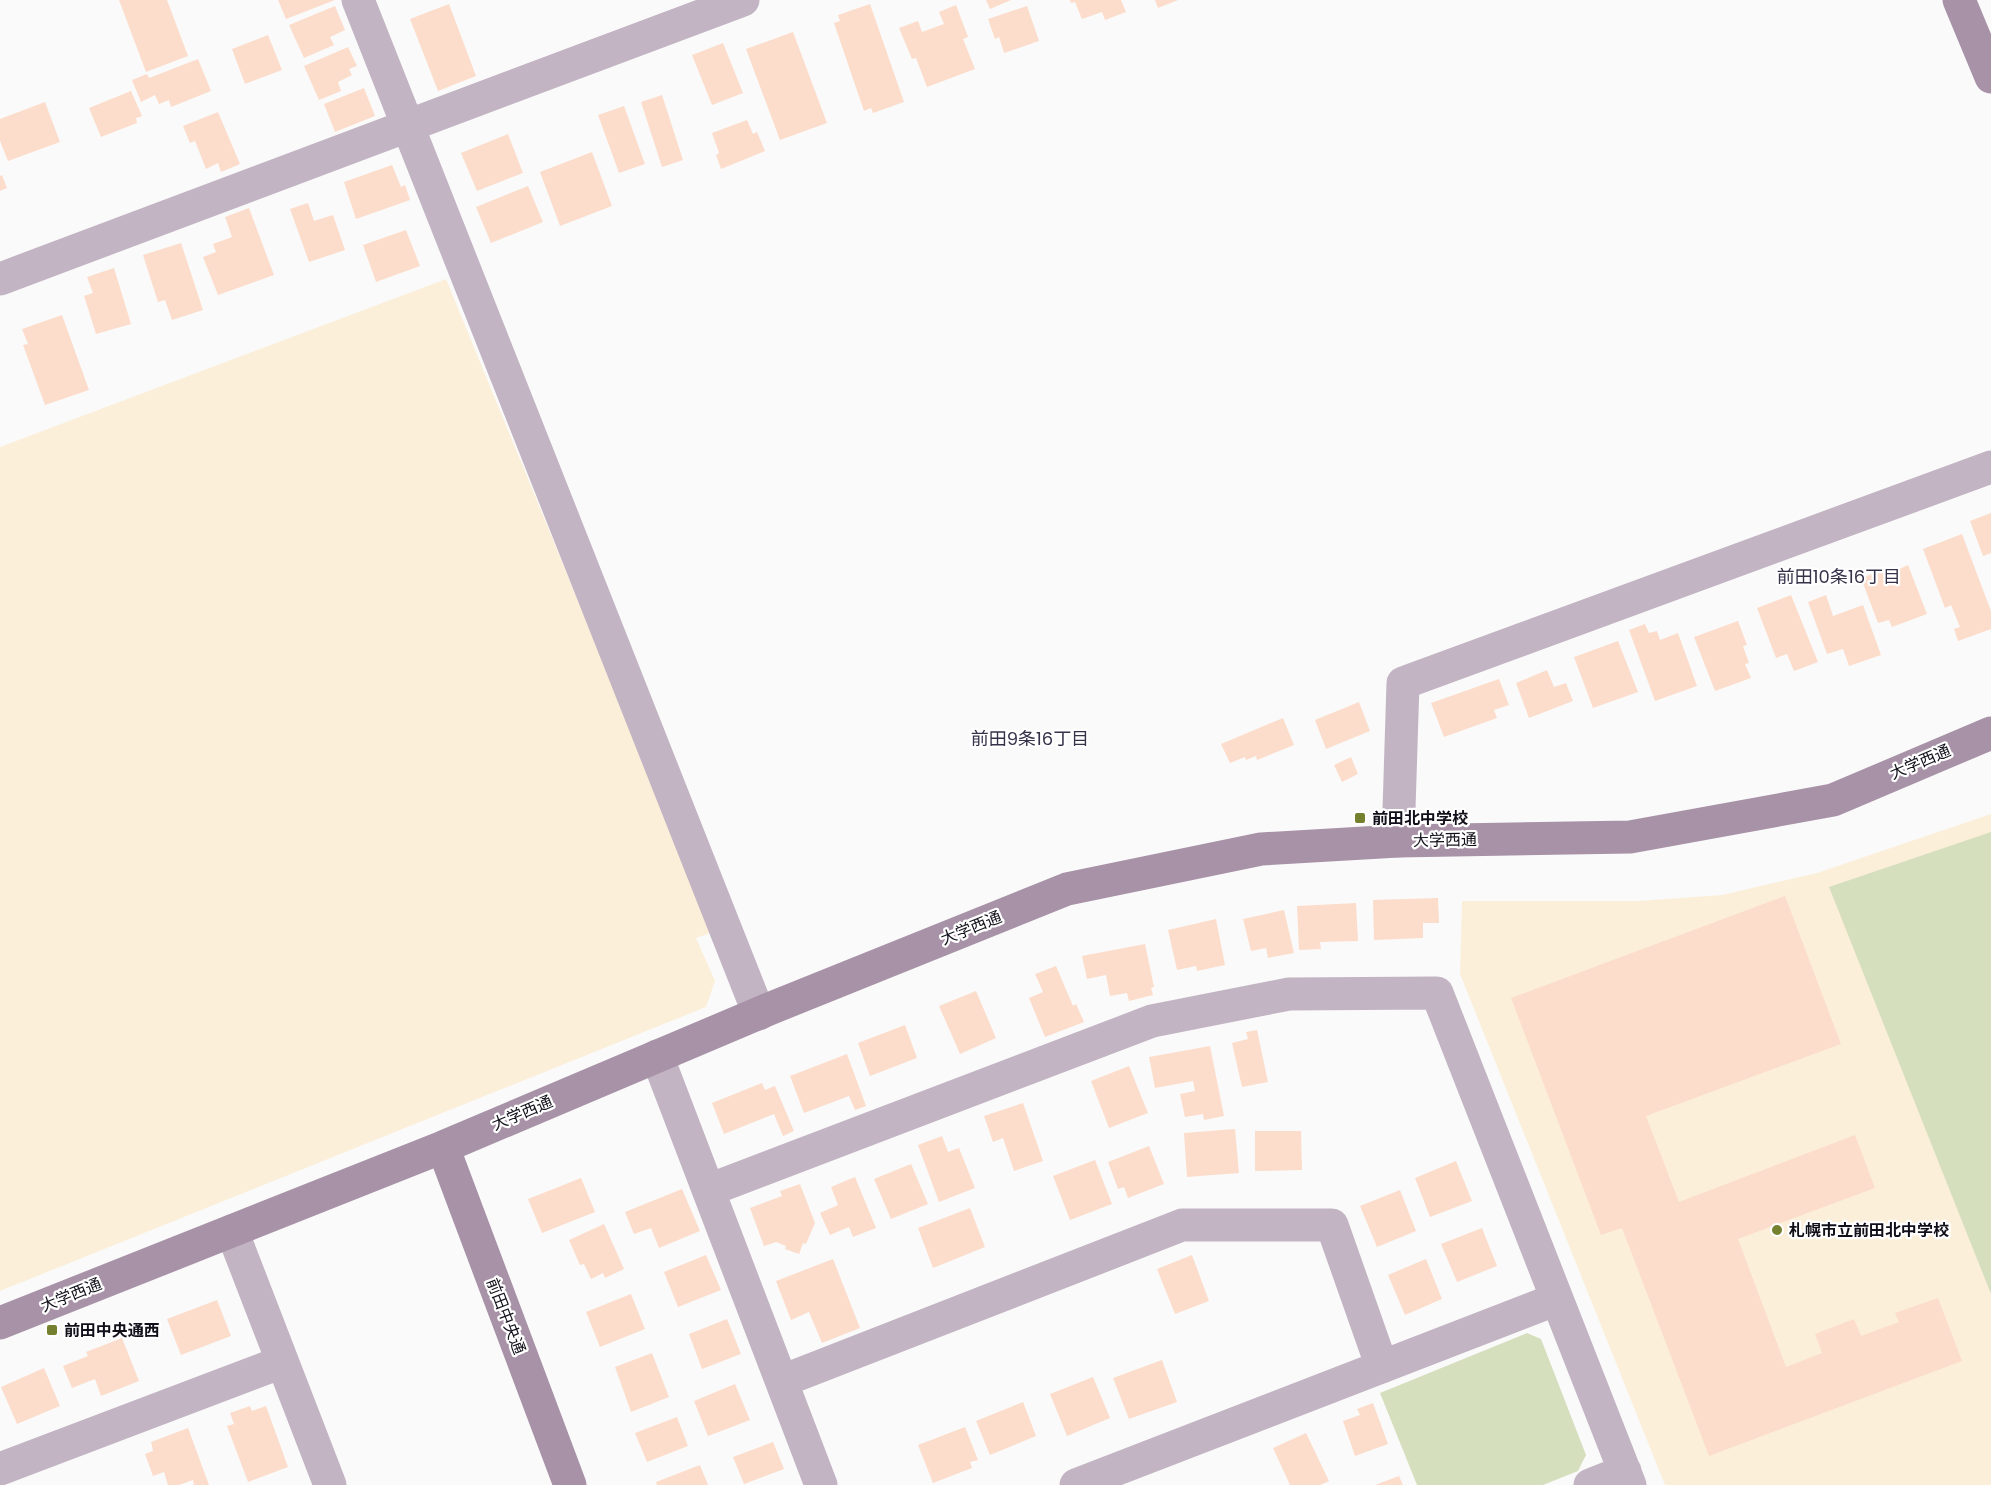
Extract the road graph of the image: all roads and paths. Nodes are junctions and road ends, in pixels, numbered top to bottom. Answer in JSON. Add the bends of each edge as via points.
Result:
{"nodes":[{"id":1,"x":358,"y":0,"type":"edge"},
{"id":2,"x":743,"y":0,"type":"edge"},
{"id":3,"x":1959,"y":0,"type":"edge"},
{"id":4,"x":1991,"y":77,"type":"edge"},
{"id":5,"x":407,"y":126,"type":"junction"},
{"id":6,"x":0,"y":279,"type":"edge"},
{"id":7,"x":1991,"y":467,"type":"edge"},
{"id":8,"x":1991,"y":733,"type":"edge"},
{"id":9,"x":1398,"y":841,"type":"junction"},
{"id":10,"x":759,"y":1014,"type":"junction"},
{"id":11,"x":657,"y":1056,"type":"junction"},
{"id":12,"x":443,"y":1147,"type":"junction"},
{"id":13,"x":709,"y":1190,"type":"junction"},
{"id":14,"x":232,"y":1231,"type":"junction"},
{"id":15,"x":1557,"y":1299,"type":"junction"},
{"id":16,"x":0,"y":1323,"type":"edge"},
{"id":17,"x":282,"y":1362,"type":"junction"},
{"id":18,"x":1382,"y":1367,"type":"junction"},
{"id":19,"x":782,"y":1381,"type":"junction"},
{"id":20,"x":0,"y":1469,"type":"edge"},
{"id":21,"x":1627,"y":1478,"type":"edge"},
{"id":22,"x":330,"y":1485,"type":"edge"},
{"id":23,"x":570,"y":1485,"type":"edge"},
{"id":24,"x":821,"y":1485,"type":"edge"},
{"id":25,"x":1076,"y":1485,"type":"edge"},
{"id":26,"x":1590,"y":1485,"type":"edge"}],
"edges":[{"from":1,"to":5,"type":"street"},
{"from":2,"to":5,"type":"street"},
{"from":3,"to":4,"type":"street"},
{"from":5,"to":6,"type":"street"},
{"from":5,"to":10,"type":"street"},
{"from":7,"to":9,"type":"street","via":[[1403,683]]},
{"from":8,"to":9,"type":"street","name":"大学西通","via":[[1833,800],[1630,837]]},
{"from":9,"to":10,"type":"street","name":"大学西通","via":[[1261,849],[1067,890]]},
{"from":10,"to":11,"type":"street","name":"大学西通"},
{"from":11,"to":12,"type":"street","name":"大学西通"},
{"from":11,"to":13,"type":"street"},
{"from":12,"to":14,"type":"street","name":"大学西通"},
{"from":12,"to":23,"type":"street","name":"前田中央通"},
{"from":13,"to":15,"type":"street","via":[[1152,1021],[1289,994],[1437,993]]},
{"from":13,"to":19,"type":"street"},
{"from":14,"to":16,"type":"street","name":"大学西通"},
{"from":14,"to":17,"type":"street"},
{"from":15,"to":18,"type":"street"},
{"from":15,"to":21,"type":"street"},
{"from":17,"to":20,"type":"street"},
{"from":17,"to":22,"type":"street"},
{"from":18,"to":19,"type":"street","via":[[1332,1225],[1182,1225]]},
{"from":18,"to":25,"type":"street"},
{"from":19,"to":24,"type":"street"},
{"from":21,"to":26,"type":"street"}]}
